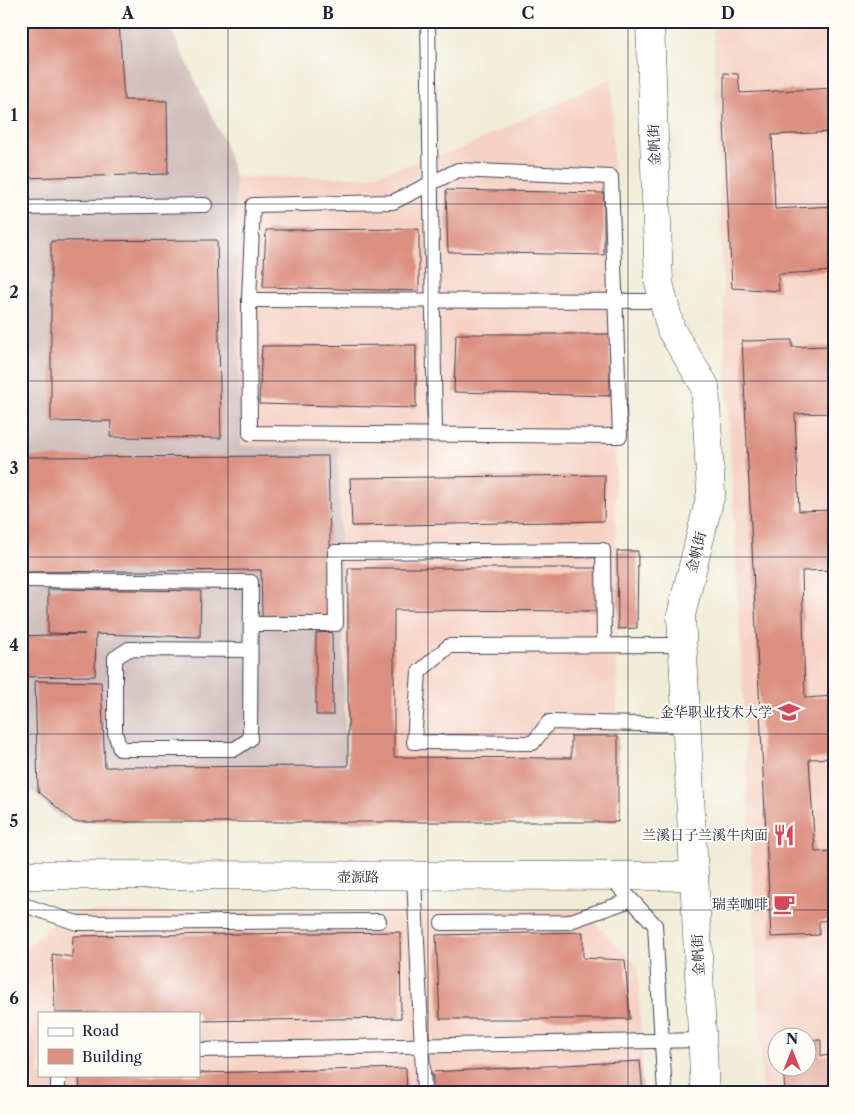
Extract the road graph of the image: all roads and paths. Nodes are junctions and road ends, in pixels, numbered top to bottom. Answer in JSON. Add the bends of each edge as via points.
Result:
{"nodes":[{"id":1,"x":428,"y":21,"type":"edge"},
{"id":2,"x":650,"y":21,"type":"edge"},
{"id":3,"x":431,"y":183,"type":"junction"},
{"id":4,"x":205,"y":205,"type":"dead end"},
{"id":5,"x":21,"y":208,"type":"edge"},
{"id":6,"x":249,"y":300,"type":"junction"},
{"id":7,"x":432,"y":301,"type":"junction"},
{"id":8,"x":615,"y":301,"type":"junction"},
{"id":9,"x":664,"y":301,"type":"junction"},
{"id":10,"x":435,"y":433,"type":"junction"},
{"id":11,"x":21,"y":580,"type":"edge"},
{"id":12,"x":251,"y":624,"type":"junction"},
{"id":13,"x":604,"y":645,"type":"junction"},
{"id":14,"x":683,"y":645,"type":"junction"},
{"id":15,"x":250,"y":650,"type":"junction"},
{"id":16,"x":686,"y":725,"type":"junction"},
{"id":17,"x":21,"y":875,"type":"edge"},
{"id":18,"x":610,"y":876,"type":"junction"},
{"id":19,"x":694,"y":876,"type":"junction"},
{"id":20,"x":414,"y":877,"type":"junction"},
{"id":21,"x":631,"y":900,"type":"junction"},
{"id":22,"x":21,"y":904,"type":"edge"},
{"id":23,"x":379,"y":921,"type":"dead end"},
{"id":24,"x":442,"y":923,"type":"dead end"},
{"id":25,"x":662,"y":1040,"type":"junction"},
{"id":26,"x":702,"y":1040,"type":"junction"},
{"id":27,"x":422,"y":1046,"type":"junction"},
{"id":28,"x":200,"y":1050,"type":"edge"},
{"id":29,"x":58,"y":1076,"type":"edge"},
{"id":30,"x":58,"y":1093,"type":"edge"},
{"id":31,"x":424,"y":1093,"type":"edge"},
{"id":32,"x":665,"y":1093,"type":"edge"},
{"id":33,"x":705,"y":1093,"type":"edge"}],
"edges":[{"from":1,"to":3,"type":"lane"},
{"from":2,"to":9,"type":"street","name":"金帆街","via":[[659,283]]},
{"from":3,"to":6,"type":"lane","via":[[393,202],[253,205]]},
{"from":3,"to":7,"type":"lane"},
{"from":3,"to":8,"type":"lane","via":[[458,170],[611,177]]},
{"from":4,"to":5,"type":"lane"},
{"from":6,"to":7,"type":"lane"},
{"from":6,"to":10,"type":"lane","via":[[250,433]]},
{"from":7,"to":8,"type":"lane"},
{"from":7,"to":10,"type":"lane"},
{"from":8,"to":9,"type":"lane"},
{"from":8,"to":10,"type":"lane","via":[[620,436]]},
{"from":9,"to":14,"type":"street","name":"金帆街","via":[[671,330],[705,386],[711,493],[681,615]]},
{"from":11,"to":12,"type":"lane","via":[[251,582]]},
{"from":12,"to":13,"type":"lane","via":[[336,624],[335,552],[603,550]]},
{"from":12,"to":15,"type":"lane"},
{"from":13,"to":14,"type":"lane"},
{"from":13,"to":16,"type":"lane","via":[[449,646],[419,672],[414,742],[533,743],[549,722]]},
{"from":14,"to":16,"type":"street","name":"金帆街"},
{"from":15,"to":15,"type":"lane","via":[[250,739],[235,749],[120,749],[115,733],[115,658],[129,649]]},
{"from":16,"to":19,"type":"street","name":"金帆街"},
{"from":17,"to":20,"type":"street","name":"壶源路"},
{"from":18,"to":19,"type":"street","name":"壶源路"},
{"from":18,"to":20,"type":"street","name":"壶源路"},
{"from":18,"to":21,"type":"lane"},
{"from":19,"to":26,"type":"street","name":"金帆街"},
{"from":20,"to":27,"type":"lane"},
{"from":21,"to":24,"type":"lane","via":[[568,922]]},
{"from":21,"to":25,"type":"lane","via":[[655,926]]},
{"from":22,"to":23,"type":"lane","via":[[77,923]]},
{"from":25,"to":26,"type":"lane"},
{"from":25,"to":27,"type":"lane"},
{"from":25,"to":32,"type":"lane"},
{"from":26,"to":33,"type":"street","name":"金帆街"},
{"from":27,"to":28,"type":"lane"},
{"from":27,"to":31,"type":"lane"},
{"from":29,"to":30,"type":"lane"}]}
